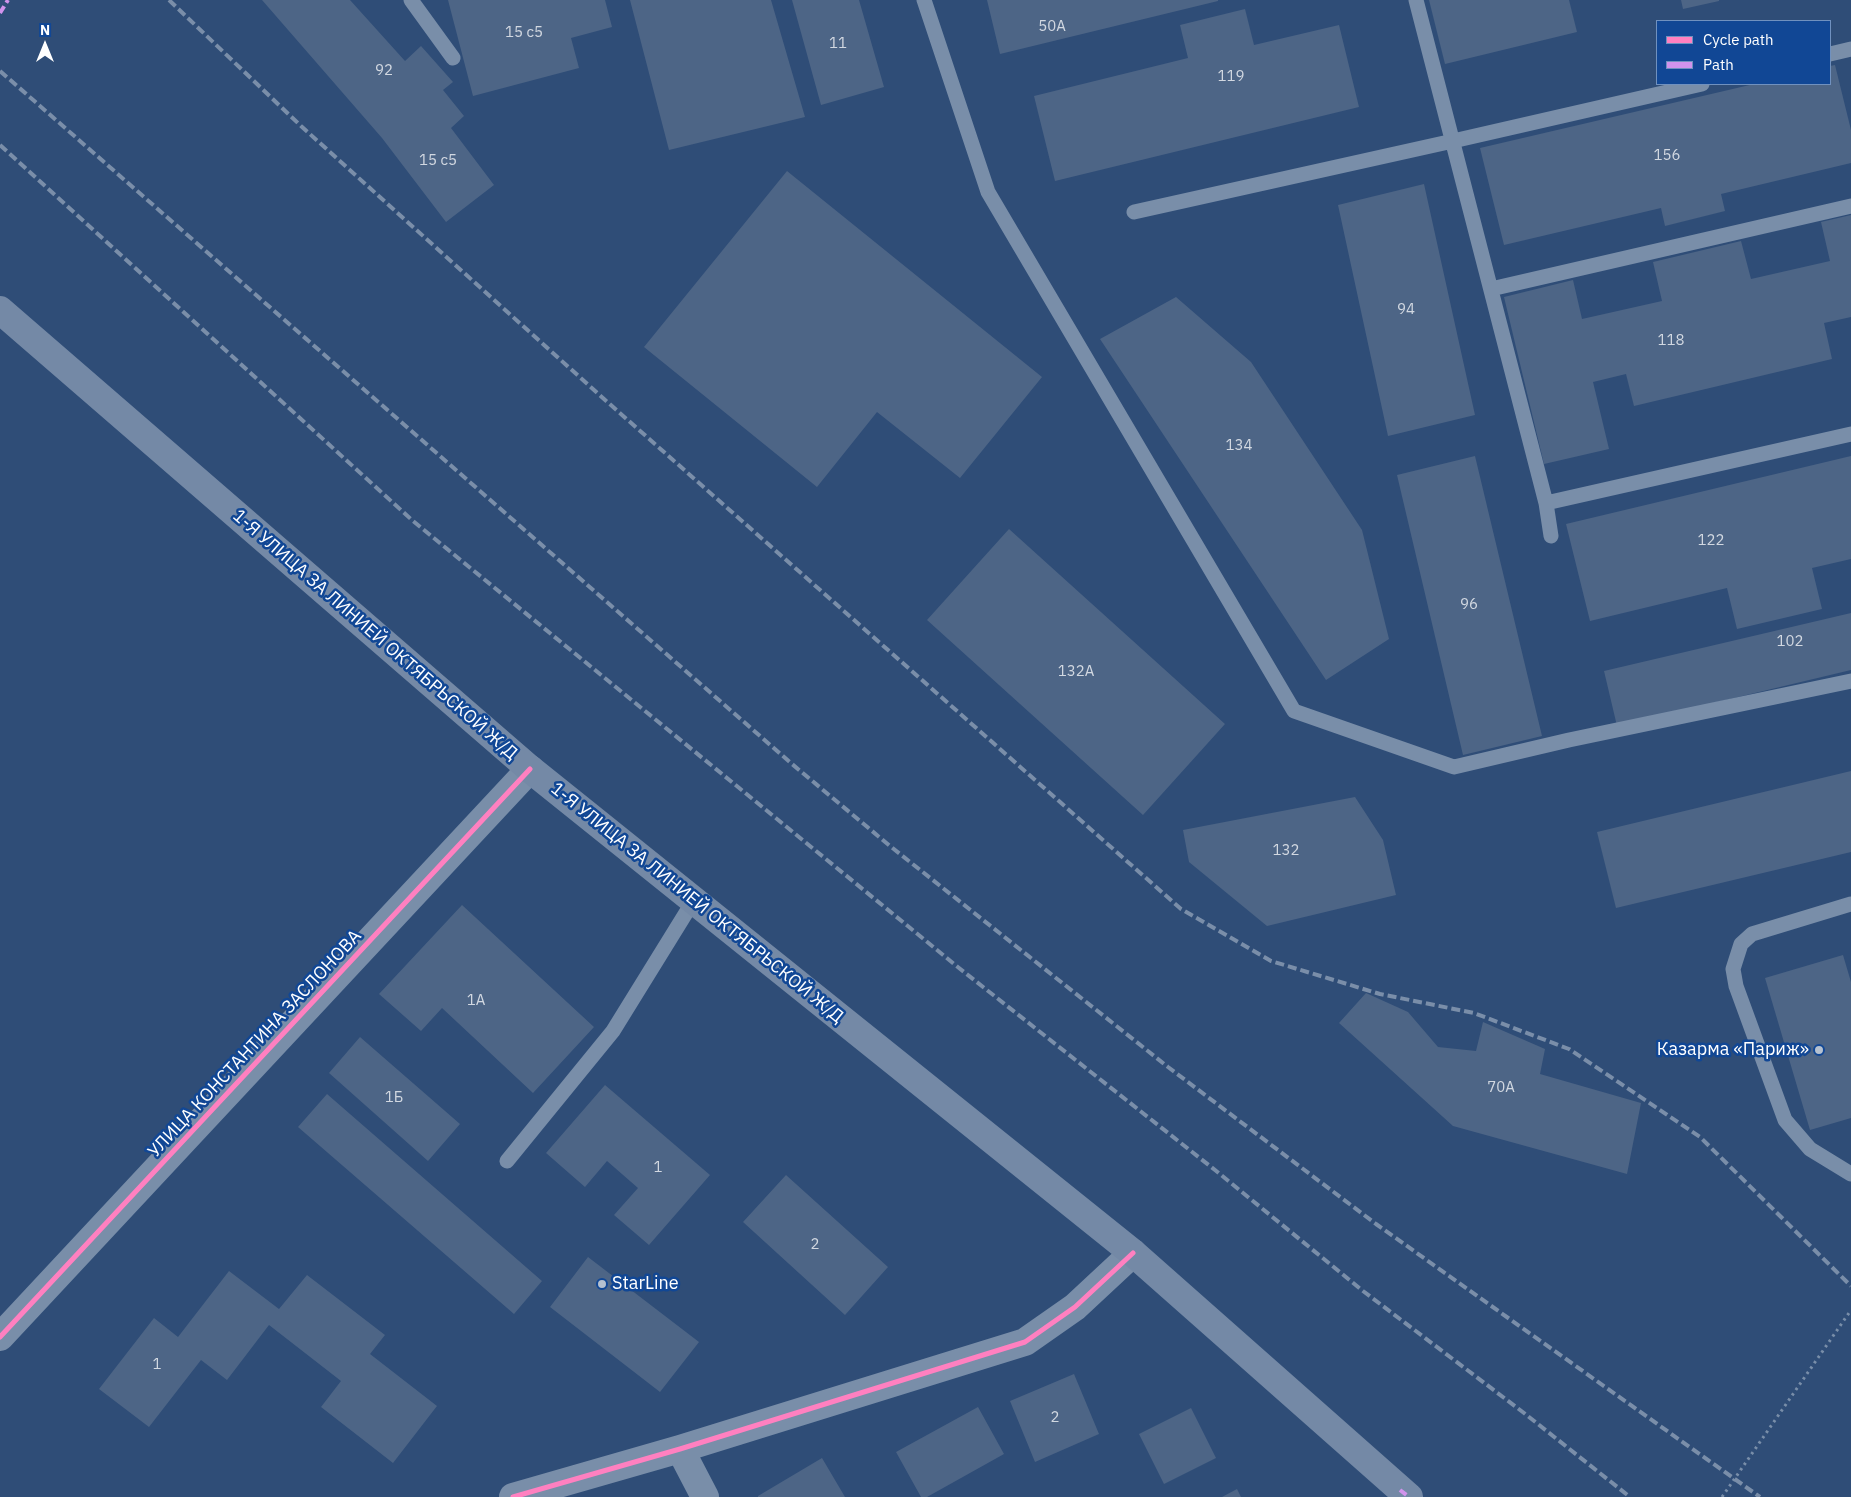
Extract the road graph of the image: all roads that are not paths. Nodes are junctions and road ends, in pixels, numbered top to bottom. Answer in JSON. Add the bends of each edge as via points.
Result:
{"nodes":[{"id":1,"x":410,"y":0,"type":"edge"},
{"id":2,"x":924,"y":0,"type":"edge"},
{"id":3,"x":1416,"y":0,"type":"edge"},
{"id":4,"x":1851,"y":49,"type":"edge"},
{"id":5,"x":1831,"y":54,"type":"edge"},
{"id":6,"x":453,"y":58,"type":"dead end"},
{"id":7,"x":1698,"y":85,"type":"edge"},
{"id":8,"x":1453,"y":142,"type":"junction"},
{"id":9,"x":1851,"y":206,"type":"edge"},
{"id":10,"x":1134,"y":212,"type":"dead end"},
{"id":11,"x":1491,"y":289,"type":"junction"},
{"id":12,"x":0,"y":310,"type":"edge"},
{"id":13,"x":1851,"y":434,"type":"edge"},
{"id":14,"x":1546,"y":503,"type":"junction"},
{"id":15,"x":1551,"y":536,"type":"dead end"},
{"id":16,"x":1851,"y":682,"type":"edge"},
{"id":17,"x":530,"y":769,"type":"junction"},
{"id":18,"x":694,"y":900,"type":"junction"},
{"id":19,"x":1851,"y":904,"type":"edge"},
{"id":20,"x":508,"y":1161,"type":"dead end"},
{"id":21,"x":1851,"y":1174,"type":"edge"},
{"id":22,"x":1133,"y":1253,"type":"junction"},
{"id":23,"x":0,"y":1337,"type":"edge"},
{"id":24,"x":680,"y":1449,"type":"junction"},
{"id":25,"x":1397,"y":1495,"type":"edge"},
{"id":26,"x":513,"y":1497,"type":"edge"},
{"id":27,"x":705,"y":1497,"type":"edge"}],
"edges":[{"from":1,"to":6,"type":"lane"},
{"from":2,"to":16,"type":"lane","via":[[988,192],[1294,711],[1454,767]]},
{"from":3,"to":8,"type":"lane"},
{"from":4,"to":5,"type":"lane"},
{"from":7,"to":8,"type":"lane"},
{"from":8,"to":10,"type":"lane"},
{"from":8,"to":11,"type":"lane"},
{"from":9,"to":11,"type":"lane"},
{"from":11,"to":14,"type":"lane"},
{"from":12,"to":17,"type":"main road","name":"1-Я УЛИЦА ЗА ЛИНИЕЙ ОКТЯБРЬСКОЙ Ж/Д"},
{"from":13,"to":14,"type":"lane"},
{"from":14,"to":15,"type":"lane"},
{"from":17,"to":18,"type":"main road","name":"1-Я УЛИЦА ЗА ЛИНИЕЙ ОКТЯБРЬСКОЙ Ж/Д"},
{"from":17,"to":23,"type":"street","name":"УЛИЦА КОНСТАНТИНА ЗАСЛОНОВА"},
{"from":18,"to":20,"type":"lane","via":[[613,1031]]},
{"from":18,"to":22,"type":"main road","name":"1-Я УЛИЦА ЗА ЛИНИЕЙ ОКТЯБРЬСКОЙ Ж/Д"},
{"from":19,"to":21,"type":"lane","via":[[1752,934],[1741,944],[1733,969],[1736,986],[1785,1120],[1810,1149]]},
{"from":22,"to":24,"type":"street","via":[[1075,1307],[1025,1342]]},
{"from":22,"to":25,"type":"main road","name":"1-Я УЛИЦА ЗА ЛИНИЕЙ ОКТЯБРЬСКОЙ Ж/Д"},
{"from":24,"to":26,"type":"street"},
{"from":24,"to":27,"type":"street"}]}
